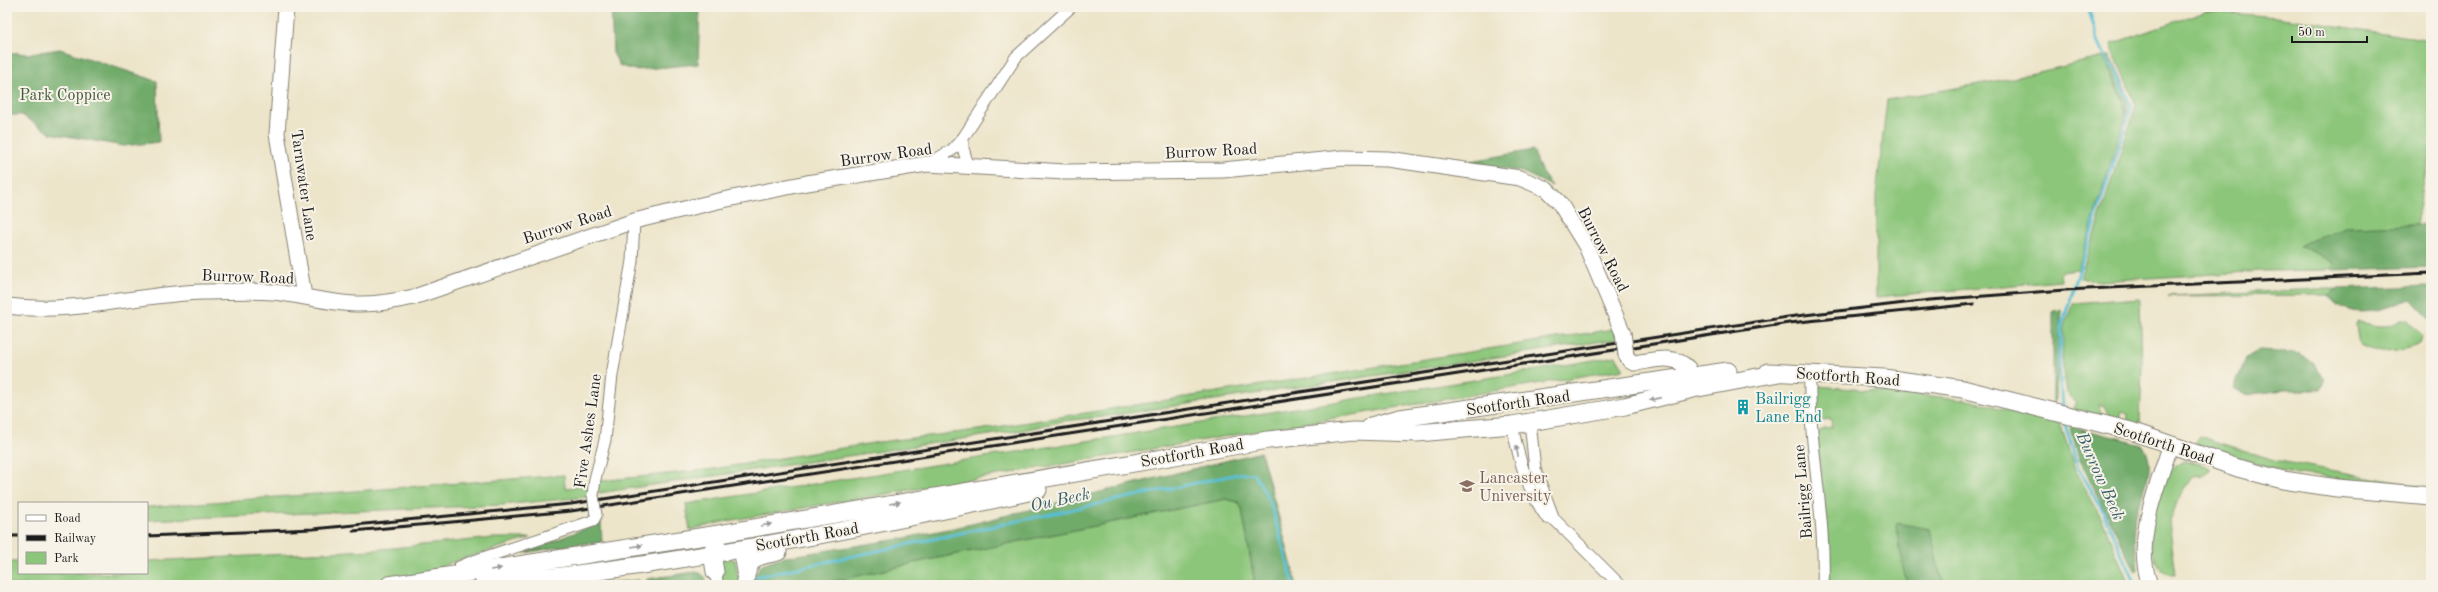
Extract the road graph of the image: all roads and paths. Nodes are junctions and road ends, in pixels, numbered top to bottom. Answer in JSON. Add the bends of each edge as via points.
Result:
{"nodes":[{"id":1,"x":286,"y":7,"type":"edge"},
{"id":2,"x":1071,"y":7,"type":"edge"},
{"id":3,"x":964,"y":138,"type":"junction"},
{"id":4,"x":927,"y":164,"type":"junction"},
{"id":5,"x":968,"y":165,"type":"junction"},
{"id":6,"x":634,"y":221,"type":"junction"},
{"id":7,"x":304,"y":296,"type":"junction"},
{"id":8,"x":7,"y":306,"type":"edge"},
{"id":9,"x":1810,"y":373,"type":"junction"},
{"id":10,"x":1692,"y":382,"type":"junction"},
{"id":11,"x":1514,"y":414,"type":"junction"},
{"id":12,"x":1530,"y":422,"type":"junction"},
{"id":13,"x":1353,"y":431,"type":"junction"},
{"id":14,"x":2171,"y":444,"type":"junction"},
{"id":15,"x":1127,"y":464,"type":"junction"},
{"id":16,"x":1048,"y":487,"type":"junction"},
{"id":17,"x":2431,"y":496,"type":"edge"},
{"id":18,"x":1554,"y":520,"type":"junction"},
{"id":19,"x":723,"y":533,"type":"junction"},
{"id":20,"x":739,"y":548,"type":"junction"},
{"id":21,"x":712,"y":553,"type":"junction"},
{"id":22,"x":695,"y":555,"type":"junction"},
{"id":23,"x":716,"y":579,"type":"edge"},
{"id":24,"x":458,"y":580,"type":"edge"},
{"id":25,"x":745,"y":583,"type":"edge"},
{"id":26,"x":389,"y":585,"type":"edge"},
{"id":27,"x":484,"y":585,"type":"edge"},
{"id":28,"x":1620,"y":585,"type":"edge"},
{"id":29,"x":1822,"y":585,"type":"edge"},
{"id":30,"x":2150,"y":585,"type":"edge"}],
"edges":[{"from":1,"to":7,"type":"street","name":"Tarnwater Lane","via":[[277,134]]},
{"from":2,"to":3,"type":"street","via":[[1016,57]]},
{"from":3,"to":4,"type":"street","via":[[952,150]]},
{"from":3,"to":5,"type":"street","via":[[963,148]]},
{"from":4,"to":5,"type":"street","name":"Burrow Road"},
{"from":4,"to":6,"type":"street","name":"Burrow Road","via":[[807,183]]},
{"from":5,"to":10,"type":"street","name":"Burrow Road","bridge":true,"via":[[1007,170],[1079,172],[1223,170],[1343,158],[1388,158],[1520,178],[1546,189],[1559,202],[1586,246],[1623,334],[1626,355],[1630,362],[1676,360],[1688,368]]},
{"from":6,"to":7,"type":"street","name":"Burrow Road","via":[[414,297],[388,303],[359,304]]},
{"from":6,"to":24,"type":"street","name":"Five Ashes Lane","bridge":true,"via":[[632,261],[612,375],[605,440],[595,479],[593,495],[596,515],[593,521],[459,567]]},
{"from":7,"to":8,"type":"street","name":"Burrow Road","via":[[271,292],[202,292],[141,296],[50,310]]},
{"from":9,"to":10,"type":"main road","name":"Scotforth Road","via":[[1748,370]]},
{"from":9,"to":14,"type":"main road","name":"Scotforth Road","via":[[1944,385],[2043,408]]},
{"from":9,"to":29,"type":"street","name":"Bailrigg Lane","via":[[1812,430],[1823,527]]},
{"from":10,"to":11,"type":"main road","name":"Scotforth Road"},
{"from":10,"to":12,"type":"main road","name":"Scotforth Road","one_way":true,"via":[[1625,406]]},
{"from":11,"to":12,"type":"main road","name":"Scotforth Road"},
{"from":11,"to":13,"type":"main road","name":"Scotforth Road","via":[[1400,418]]},
{"from":11,"to":13,"type":"main road","name":"Scotforth Road","via":[[1417,433]]},
{"from":18,"to":11,"type":"street","one_way":true,"via":[[1547,518],[1529,490],[1520,464]]},
{"from":12,"to":18,"type":"street","via":[[1535,469]]},
{"from":13,"to":15,"type":"main road","name":"Scotforth Road","via":[[1248,443]]},
{"from":14,"to":17,"type":"main road","name":"Scotforth Road","via":[[2238,468],[2283,480],[2337,488]]},
{"from":14,"to":30,"type":"street","via":[[2147,524],[2144,552]]},
{"from":15,"to":16,"type":"main road","name":"Scotforth Road"},
{"from":19,"to":15,"type":"main road","name":"Scotforth Road","one_way":true},
{"from":16,"to":20,"type":"main road","name":"Scotforth Road","via":[[873,525]]},
{"from":16,"to":25,"type":"main road","via":[[1006,504],[933,522],[758,556],[750,563]]},
{"from":18,"to":28,"type":"street"},
{"from":19,"to":20,"type":"main road"},
{"from":19,"to":21,"type":"main road"},
{"from":24,"to":19,"type":"main road","name":"Scotforth Road","one_way":true,"via":[[598,552]]},
{"from":20,"to":21,"type":"main road","name":"Scotforth Road"},
{"from":20,"to":25,"type":"street"},
{"from":21,"to":22,"type":"main road","name":"Scotforth Road"},
{"from":21,"to":23,"type":"main road"},
{"from":22,"to":23,"type":"main road","via":[[708,563]]},
{"from":22,"to":27,"type":"main road","name":"Scotforth Road"},
{"from":24,"to":26,"type":"main road"}]}
